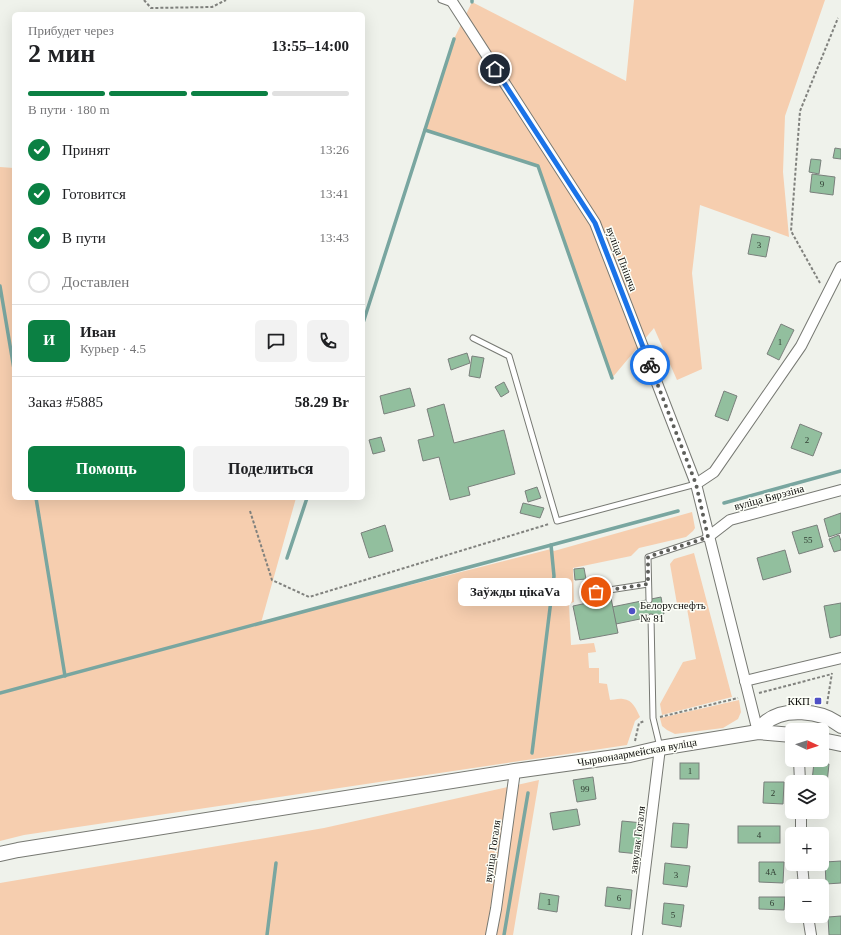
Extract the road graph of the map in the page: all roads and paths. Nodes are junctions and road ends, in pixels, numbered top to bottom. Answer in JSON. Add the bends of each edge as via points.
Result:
{"nodes":[{"id":1,"x":144,"y":0,"type":"edge"},
{"id":2,"x":226,"y":0,"type":"edge"},
{"id":3,"x":441,"y":0,"type":"edge"},
{"id":4,"x":452,"y":2,"type":"edge"},
{"id":5,"x":838,"y":18,"type":"dead end"},
{"id":6,"x":841,"y":267,"type":"edge"},
{"id":7,"x":826,"y":295,"type":"junction"},
{"id":8,"x":473,"y":338,"type":"dead end"},
{"id":9,"x":696,"y":484,"type":"junction"},
{"id":10,"x":841,"y":490,"type":"edge"},
{"id":11,"x":250,"y":511,"type":"dead end"},
{"id":12,"x":557,"y":521,"type":"junction"},
{"id":13,"x":708,"y":537,"type":"junction"},
{"id":14,"x":648,"y":584,"type":"junction"},
{"id":15,"x":596,"y":592,"type":"dead end"},
{"id":16,"x":649,"y":600,"type":"dead end"},
{"id":17,"x":651,"y":617,"type":"dead end"},
{"id":18,"x":838,"y":659,"type":"edge"},
{"id":19,"x":832,"y":674,"type":"junction"},
{"id":20,"x":745,"y":681,"type":"junction"},
{"id":21,"x":749,"y":696,"type":"junction"},
{"id":22,"x":825,"y":716,"type":"junction"},
{"id":23,"x":653,"y":718,"type":"junction"},
{"id":24,"x":841,"y":726,"type":"edge"},
{"id":25,"x":758,"y":732,"type":"junction"},
{"id":26,"x":785,"y":734,"type":"edge"},
{"id":27,"x":829,"y":741,"type":"edge"},
{"id":28,"x":841,"y":744,"type":"edge"},
{"id":29,"x":660,"y":748,"type":"junction"},
{"id":30,"x":630,"y":755,"type":"junction"},
{"id":31,"x":515,"y":771,"type":"junction"},
{"id":32,"x":0,"y":854,"type":"edge"},
{"id":33,"x":809,"y":923,"type":"edge"},
{"id":34,"x":491,"y":935,"type":"edge"},
{"id":35,"x":637,"y":935,"type":"edge"},
{"id":36,"x":811,"y":935,"type":"edge"}],
"edges":[{"from":1,"to":2,"type":"path","via":[[151,8],[212,7]]},
{"from":3,"to":4,"type":"lane"},
{"from":4,"to":9,"type":"street","name":"вуліца Пнішча","via":[[595,223]]},
{"from":5,"to":7,"type":"path","via":[[800,111],[791,231]]},
{"from":6,"to":7,"type":"street"},
{"from":7,"to":9,"type":"street","via":[[797,353],[714,472]]},
{"from":8,"to":12,"type":"lane","via":[[509,356]]},
{"from":9,"to":12,"type":"lane"},
{"from":9,"to":13,"type":"street","name":"вуліца Пнішча"},
{"from":10,"to":13,"type":"street","name":"вуліца Бярэзіна","via":[[730,520]]},
{"from":11,"to":12,"type":"path","via":[[272,580],[309,597]]},
{"from":13,"to":14,"type":"lane","via":[[648,557]]},
{"from":13,"to":20,"type":"street","name":"вуліца Пнішча"},
{"from":14,"to":15,"type":"lane"},
{"from":14,"to":16,"type":"lane"},
{"from":17,"to":23,"type":"lane"},
{"from":18,"to":19,"type":"path"},
{"from":18,"to":20,"type":"street"},
{"from":19,"to":21,"type":"path"},
{"from":19,"to":22,"type":"path"},
{"from":20,"to":21,"type":"street","name":"вуліца Пнішча"},
{"from":21,"to":23,"type":"path"},
{"from":21,"to":25,"type":"street","name":"вуліца Пнішча"},
{"from":22,"to":24,"type":"main road"},
{"from":22,"to":25,"type":"main road","via":[[807,712],[789,713],[774,717]]},
{"from":23,"to":29,"type":"lane"},
{"from":23,"to":30,"type":"path","via":[[639,723]]},
{"from":25,"to":26,"type":"main road","name":"Чырвонаармейская вуліца"},
{"from":25,"to":29,"type":"main road","name":"Чырвонаармейская вуліца"},
{"from":27,"to":28,"type":"main road"},
{"from":29,"to":30,"type":"main road","name":"Чырвонаармейская вуліца"},
{"from":29,"to":35,"type":"street","name":"завулак Гогаля"},
{"from":30,"to":31,"type":"main road","name":"Чырвонаармейская вуліца"},
{"from":31,"to":32,"type":"main road","name":"Чырвонаармейская вуліца"},
{"from":31,"to":34,"type":"street","name":"вуліца Гогаля"},
{"from":33,"to":36,"type":"street"}]}
